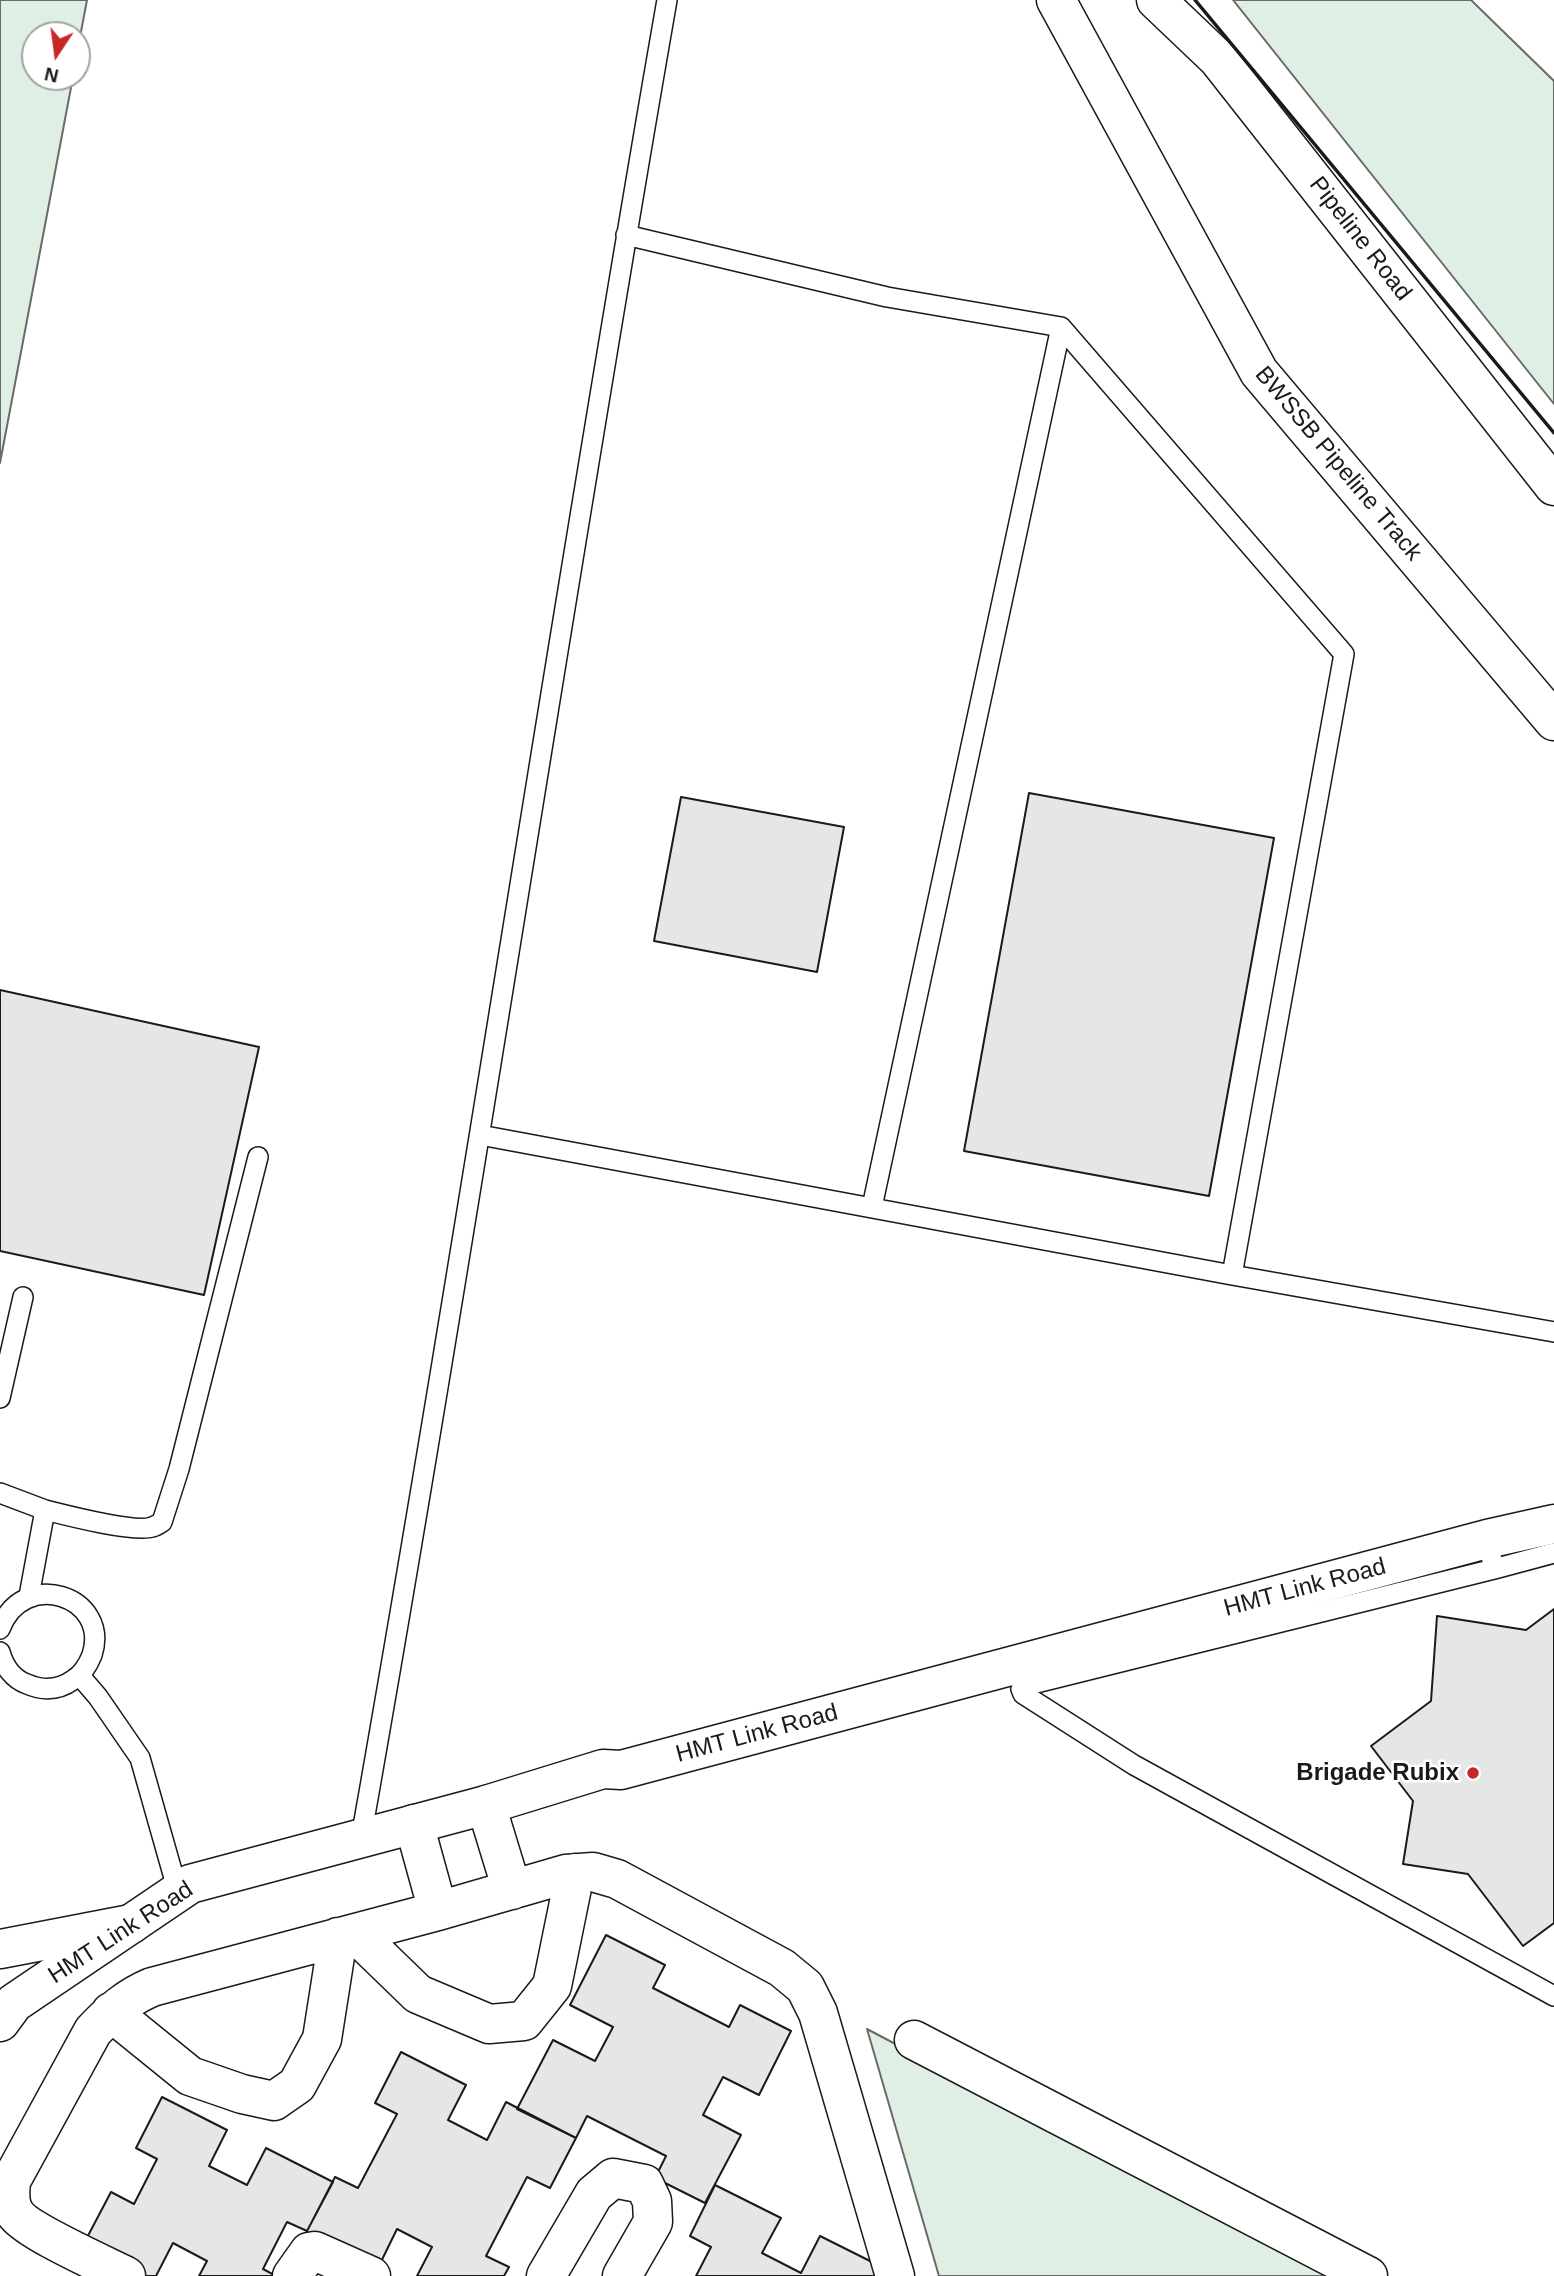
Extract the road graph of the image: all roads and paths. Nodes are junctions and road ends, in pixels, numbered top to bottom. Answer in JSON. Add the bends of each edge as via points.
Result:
{"nodes":[{"id":1,"x":667,"y":0,"type":"edge"},
{"id":2,"x":1056,"y":0,"type":"edge"},
{"id":3,"x":1156,"y":0,"type":"edge"},
{"id":4,"x":626,"y":234,"type":"junction"},
{"id":5,"x":1061,"y":327,"type":"junction"},
{"id":6,"x":1554,"y":486,"type":"edge"},
{"id":7,"x":1554,"y":721,"type":"edge"},
{"id":8,"x":480,"y":1135,"type":"junction"},
{"id":9,"x":258,"y":1157,"type":"dead end"},
{"id":10,"x":872,"y":1207,"type":"junction"},
{"id":11,"x":1232,"y":1275,"type":"junction"},
{"id":12,"x":23,"y":1297,"type":"dead end"},
{"id":13,"x":1554,"y":1332,"type":"edge"},
{"id":14,"x":0,"y":1398,"type":"edge"},
{"id":15,"x":0,"y":1493,"type":"edge"},
{"id":16,"x":44,"y":1510,"type":"junction"},
{"id":17,"x":1554,"y":1524,"type":"edge"},
{"id":18,"x":1554,"y":1553,"type":"edge"},
{"id":19,"x":1491,"y":1554,"type":"junction"},
{"id":20,"x":1362,"y":1588,"type":"junction"},
{"id":21,"x":29,"y":1596,"type":"junction"},
{"id":22,"x":0,"y":1629,"type":"edge"},
{"id":23,"x":0,"y":1653,"type":"edge"},
{"id":24,"x":80,"y":1676,"type":"junction"},
{"id":25,"x":486,"y":1805,"type":"junction"},
{"id":26,"x":414,"y":1824,"type":"junction"},
{"id":27,"x":361,"y":1838,"type":"junction"},
{"id":28,"x":575,"y":1873,"type":"junction"},
{"id":29,"x":512,"y":1890,"type":"junction"},
{"id":30,"x":178,"y":1892,"type":"junction"},
{"id":31,"x":438,"y":1911,"type":"junction"},
{"id":32,"x":131,"y":1924,"type":"junction"},
{"id":33,"x":347,"y":1935,"type":"junction"},
{"id":34,"x":0,"y":1949,"type":"edge"},
{"id":35,"x":1554,"y":1996,"type":"edge"},
{"id":36,"x":111,"y":2012,"type":"junction"},
{"id":37,"x":0,"y":2022,"type":"edge"},
{"id":38,"x":914,"y":2040,"type":"dead end"},
{"id":39,"x":126,"y":2276,"type":"edge"},
{"id":40,"x":292,"y":2276,"type":"edge"},
{"id":41,"x":371,"y":2276,"type":"edge"},
{"id":42,"x":546,"y":2276,"type":"edge"},
{"id":43,"x":622,"y":2276,"type":"edge"},
{"id":44,"x":895,"y":2276,"type":"edge"},
{"id":45,"x":1368,"y":2276,"type":"edge"}],
"edges":[{"from":1,"to":4,"type":"lane"},
{"from":2,"to":7,"type":"street","name":"BWSSB Pipeline Track","via":[[1259,372]]},
{"from":3,"to":6,"type":"street","name":"Pipeline Road","via":[[1218,58]]},
{"from":4,"to":5,"type":"lane","via":[[887,297]]},
{"from":4,"to":8,"type":"lane"},
{"from":5,"to":10,"type":"lane"},
{"from":5,"to":11,"type":"lane","via":[[1344,654]]},
{"from":8,"to":10,"type":"lane"},
{"from":8,"to":27,"type":"lane"},
{"from":9,"to":16,"type":"lane","via":[[162,1522],[150,1528]]},
{"from":10,"to":11,"type":"lane"},
{"from":11,"to":13,"type":"lane"},
{"from":12,"to":14,"type":"lane"},
{"from":15,"to":16,"type":"lane"},
{"from":16,"to":21,"type":"lane"},
{"from":17,"to":19,"type":"street","name":"HMT Link Road"},
{"from":18,"to":19,"type":"lane"},
{"from":19,"to":20,"type":"street","name":"HMT Link Road"},
{"from":20,"to":25,"type":"street","name":"HMT Link Road","via":[[621,1770],[603,1769]]},
{"from":20,"to":35,"type":"lane","via":[[1021,1689],[1134,1765]]},
{"from":21,"to":22,"type":"lane","via":[[15,1604]]},
{"from":21,"to":24,"type":"lane","via":[[62,1596],[88,1616],[94,1647]]},
{"from":23,"to":24,"type":"lane","via":[[12,1675],[38,1688],[53,1689]]},
{"from":24,"to":30,"type":"lane","via":[[140,1758]]},
{"from":25,"to":26,"type":"street","name":"HMT Link Road"},
{"from":25,"to":29,"type":"street"},
{"from":26,"to":27,"type":"street","name":"HMT Link Road"},
{"from":26,"to":31,"type":"street"},
{"from":27,"to":30,"type":"street","name":"HMT Link Road","via":[[190,1884]]},
{"from":28,"to":29,"type":"street"},
{"from":28,"to":33,"type":"street","via":[[552,1986],[524,2021],[489,2024],[418,1993]]},
{"from":28,"to":44,"type":"street","via":[[593,1872],[617,1879],[782,1968],[805,1987],[818,2013]]},
{"from":29,"to":31,"type":"street"},
{"from":30,"to":32,"type":"street","name":"HMT Link Road"},
{"from":31,"to":33,"type":"street"},
{"from":32,"to":34,"type":"street"},
{"from":32,"to":37,"type":"street","name":"HMT Link Road","via":[[14,2003]]},
{"from":33,"to":36,"type":"street","via":[[152,1987]]},
{"from":33,"to":36,"type":"street","via":[[322,2039],[297,2085],[274,2101],[190,2076]]},
{"from":36,"to":39,"type":"street","via":[[93,2031],[17,2169],[10,2197],[14,2213],[28,2226]]},
{"from":38,"to":45,"type":"street"},
{"from":40,"to":41,"type":"street","via":[[309,2252],[315,2251]]},
{"from":42,"to":43,"type":"street","via":[[594,2193],[613,2178],[645,2184],[652,2201],[653,2221]]}]}
